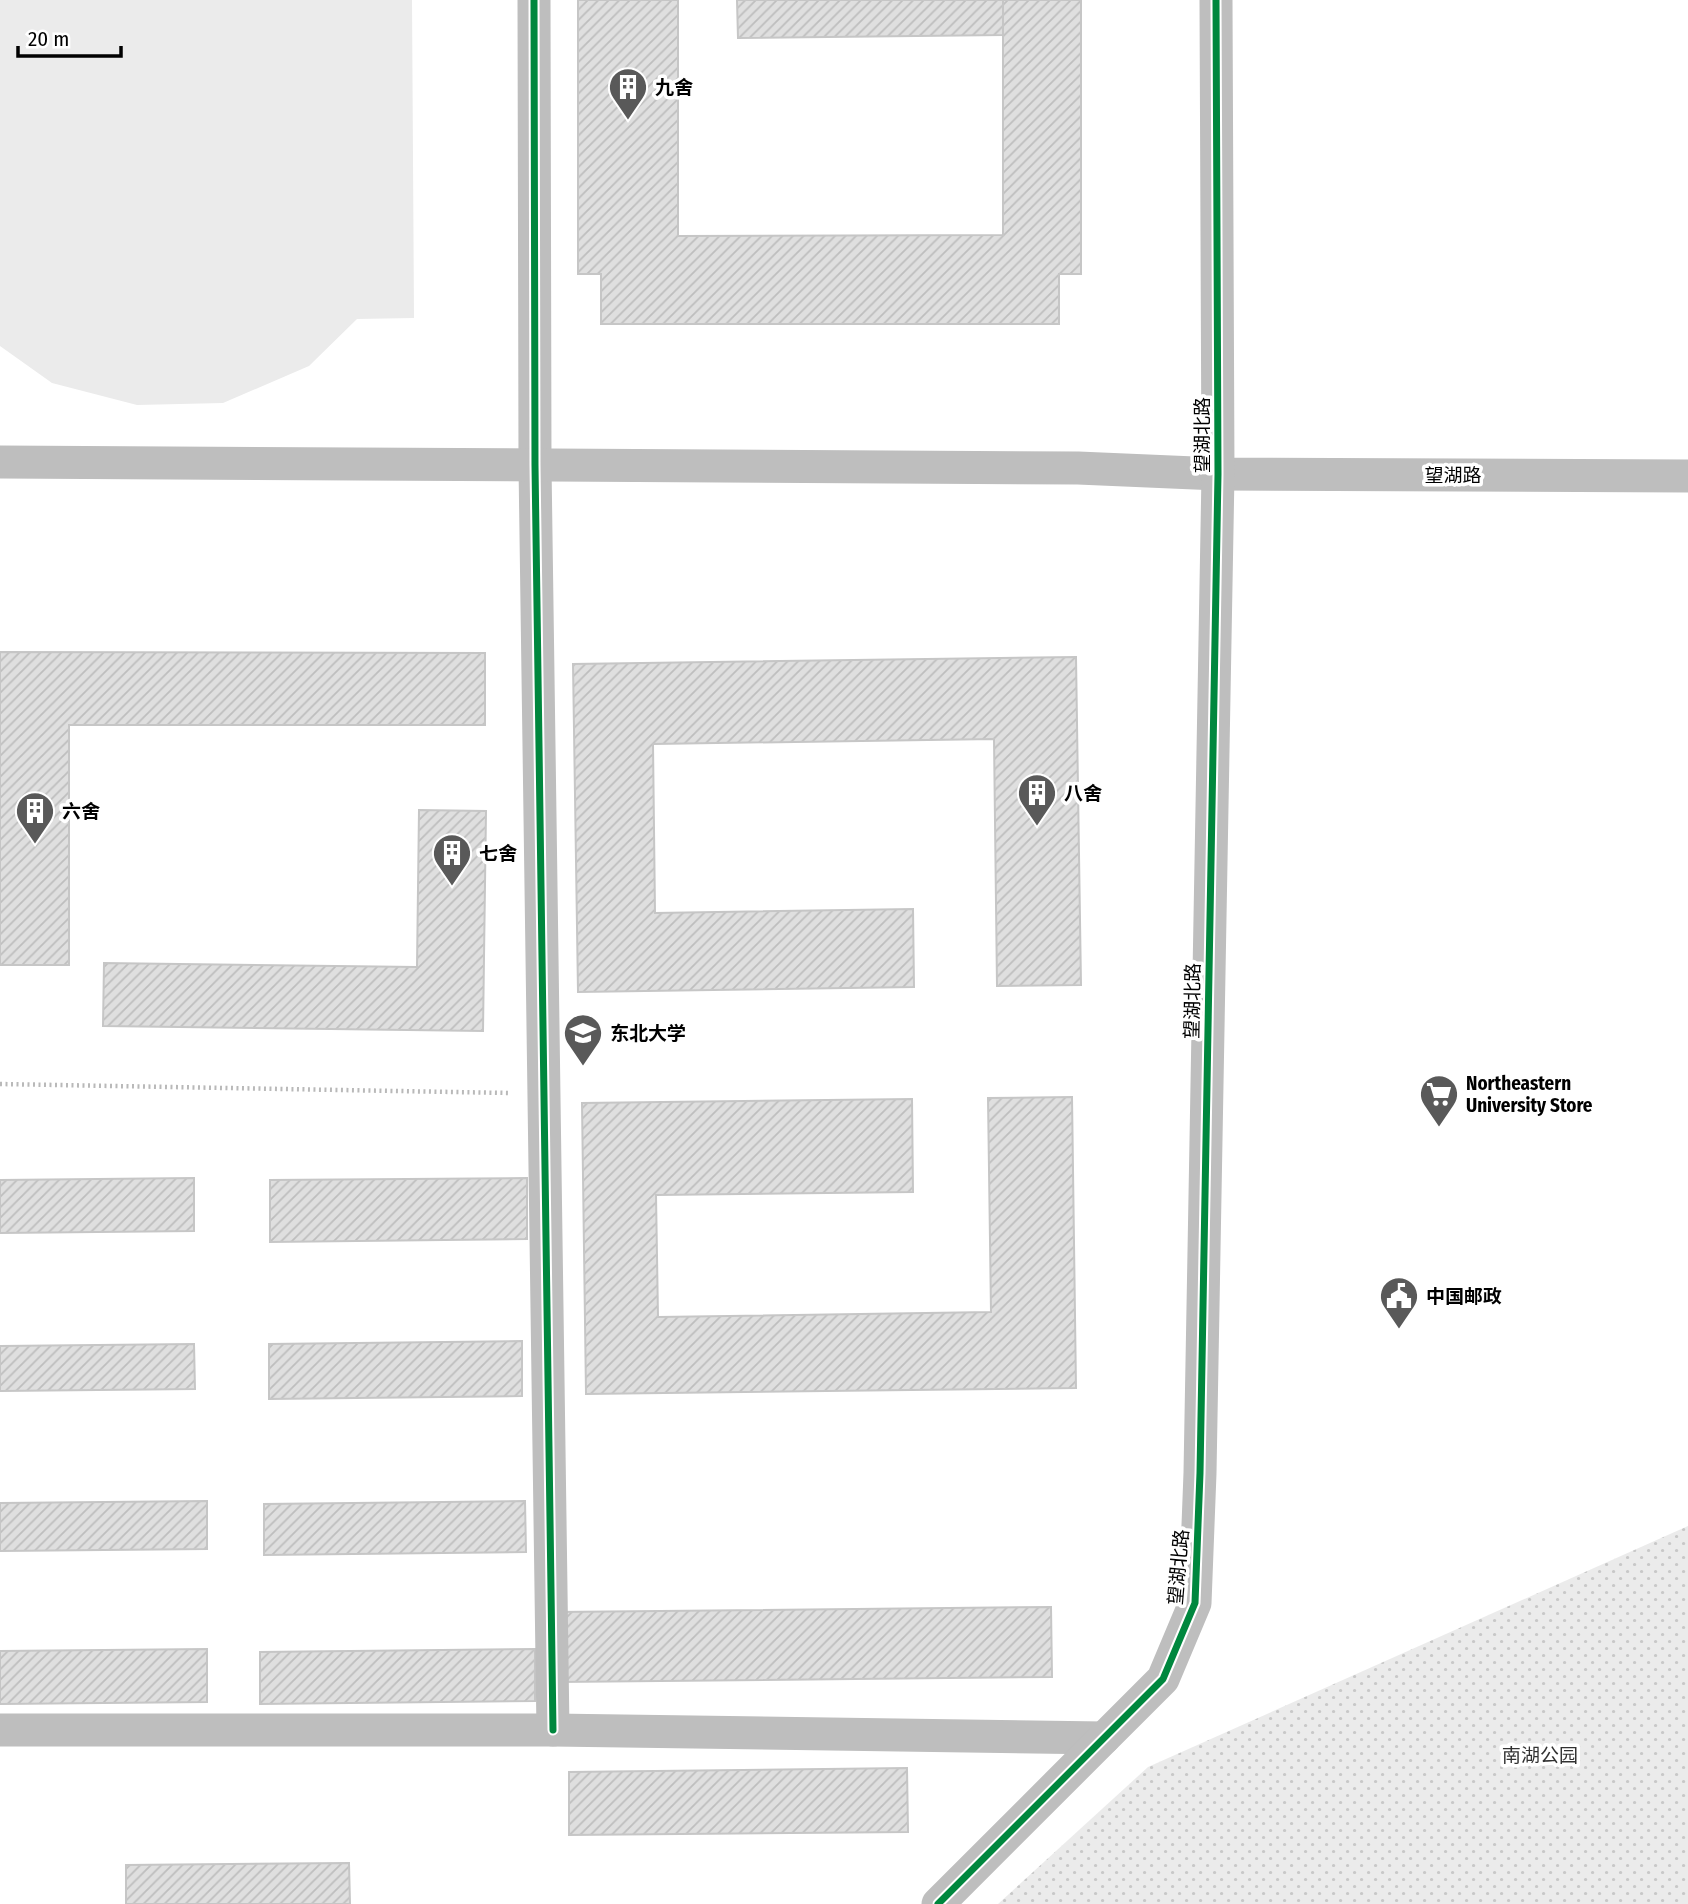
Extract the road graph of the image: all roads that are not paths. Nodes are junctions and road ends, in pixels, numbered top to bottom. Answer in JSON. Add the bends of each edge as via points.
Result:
{"nodes":[{"id":1,"x":534,"y":0,"type":"edge"},
{"id":2,"x":1216,"y":0,"type":"edge"},
{"id":3,"x":0,"y":462,"type":"edge"},
{"id":4,"x":535,"y":465,"type":"junction"},
{"id":5,"x":1218,"y":474,"type":"junction"},
{"id":6,"x":1688,"y":476,"type":"edge"},
{"id":7,"x":0,"y":1730,"type":"edge"},
{"id":8,"x":553,"y":1730,"type":"junction"},
{"id":9,"x":1104,"y":1738,"type":"junction"},
{"id":10,"x":938,"y":1904,"type":"edge"}],
"edges":[{"from":1,"to":4,"type":"street"},
{"from":2,"to":5,"type":"street","name":"望湖北路"},
{"from":3,"to":4,"type":"street","name":"望湖路"},
{"from":4,"to":5,"type":"street","name":"望湖路","via":[[1078,468]]},
{"from":4,"to":8,"type":"street"},
{"from":5,"to":6,"type":"street","name":"望湖路"},
{"from":5,"to":9,"type":"street","name":"望湖北路","via":[[1195,1603],[1163,1679]]},
{"from":7,"to":8,"type":"street"},
{"from":8,"to":9,"type":"street"},
{"from":9,"to":10,"type":"street","name":"望湖北路"}]}
